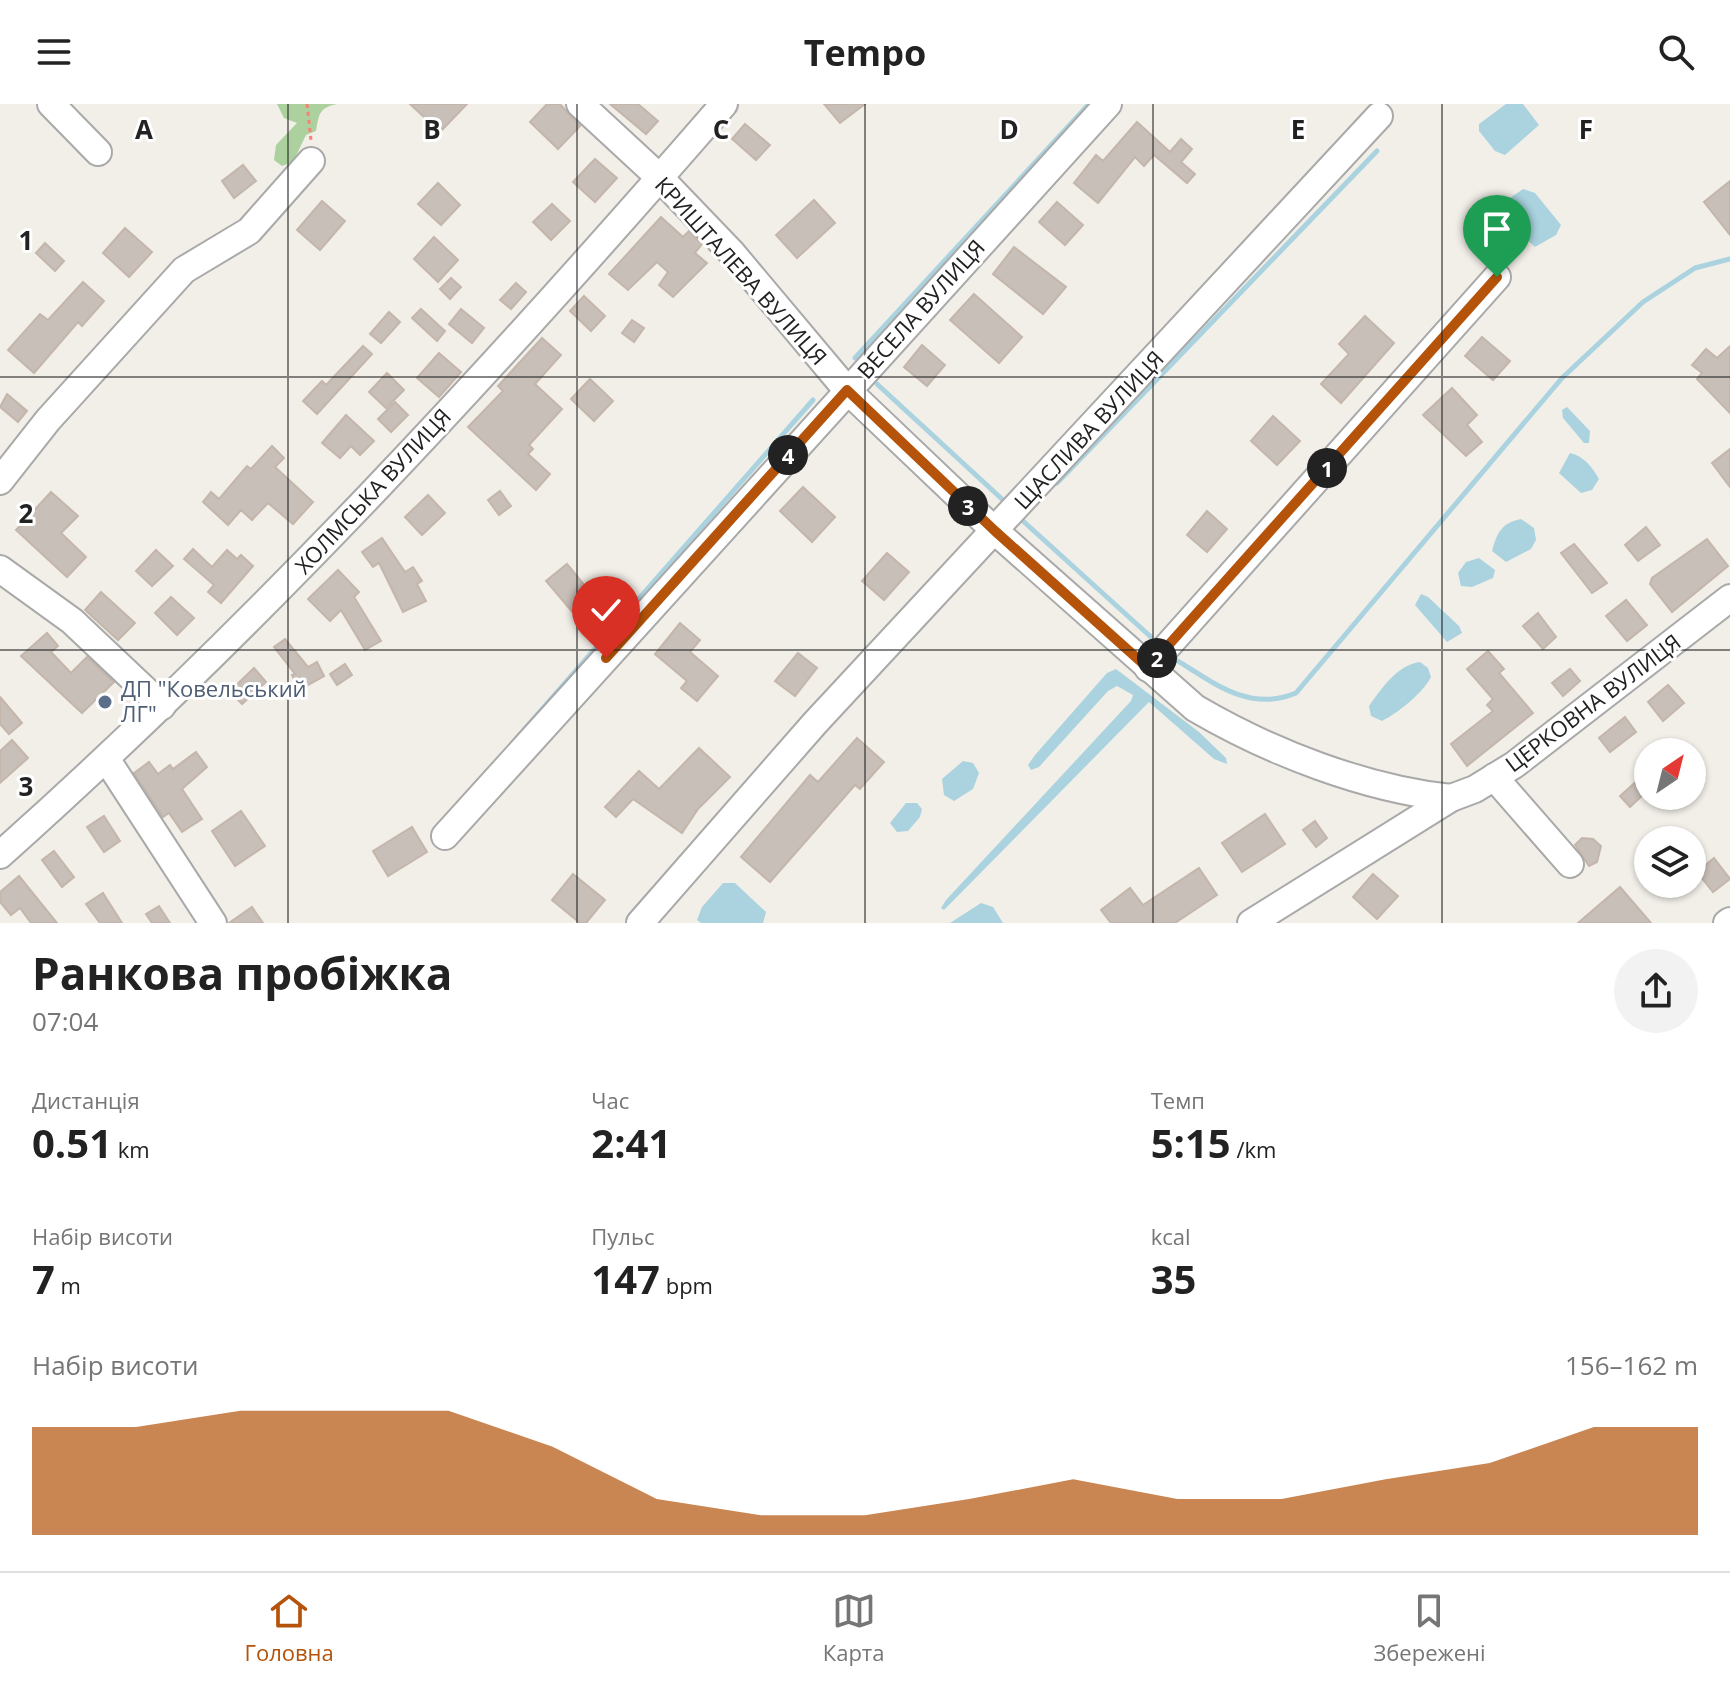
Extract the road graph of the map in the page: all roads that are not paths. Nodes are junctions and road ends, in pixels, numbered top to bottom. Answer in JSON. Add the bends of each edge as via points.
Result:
{"nodes":[{"id":1,"x":51,"y":104,"type":"edge"},
{"id":2,"x":580,"y":104,"type":"edge"},
{"id":3,"x":724,"y":104,"type":"edge"},
{"id":4,"x":1108,"y":104,"type":"edge"},
{"id":5,"x":1379,"y":116,"type":"dead end"},
{"id":6,"x":98,"y":152,"type":"dead end"},
{"id":7,"x":311,"y":161,"type":"road end"},
{"id":8,"x":660,"y":178,"type":"junction"},
{"id":9,"x":1497,"y":277,"type":"dead end"},
{"id":10,"x":847,"y":390,"type":"junction"},
{"id":11,"x":0,"y":481,"type":"edge"},
{"id":12,"x":995,"y":531,"type":"junction"},
{"id":13,"x":0,"y":569,"type":"edge"},
{"id":14,"x":1730,"y":598,"type":"edge"},
{"id":15,"x":1148,"y":668,"type":"junction"},
{"id":16,"x":162,"y":706,"type":"junction"},
{"id":17,"x":107,"y":760,"type":"junction"},
{"id":18,"x":1494,"y":777,"type":"junction"},
{"id":19,"x":1451,"y":798,"type":"junction"},
{"id":20,"x":445,"y":836,"type":"dead end"},
{"id":21,"x":0,"y":855,"type":"edge"},
{"id":22,"x":1570,"y":864,"type":"dead end"},
{"id":23,"x":213,"y":923,"type":"edge"},
{"id":24,"x":640,"y":923,"type":"edge"},
{"id":25,"x":1251,"y":923,"type":"edge"}],
"edges":[{"from":1,"to":6,"type":"street"},
{"from":2,"to":8,"type":"street","name":"КРИШТАЛЕВА ВУЛИЦЯ"},
{"from":3,"to":8,"type":"street","name":"ХОЛМСЬКА ВУЛИЦЯ"},
{"from":4,"to":10,"type":"street","name":"ВЕСЕЛА ВУЛИЦЯ"},
{"from":5,"to":12,"type":"street","name":"ЩАСЛИВА ВУЛИЦЯ"},
{"from":7,"to":11,"type":"street","via":[[249,231],[184,270]]},
{"from":8,"to":10,"type":"street","name":"КРИШТАЛЕВА ВУЛИЦЯ","via":[[732,253]]},
{"from":8,"to":16,"type":"street","name":"ХОЛМСЬКА ВУЛИЦЯ","via":[[417,447]]},
{"from":9,"to":15,"type":"street"},
{"from":10,"to":12,"type":"street","name":"КРИШТАЛЕВА ВУЛИЦЯ"},
{"from":10,"to":20,"type":"street","name":"ВЕСЕЛА ВУЛИЦЯ"},
{"from":12,"to":15,"type":"street","name":"КРИШТАЛЕВА ВУЛИЦЯ"},
{"from":12,"to":24,"type":"street","name":"ЩАСЛИВА ВУЛИЦЯ","via":[[815,723]]},
{"from":13,"to":16,"type":"street","via":[[72,621]]},
{"from":14,"to":18,"type":"street","name":"ЦЕРКОВНА ВУЛИЦЯ"},
{"from":15,"to":19,"type":"street","name":"КРИШТАЛЕВА ВУЛИЦЯ","via":[[1223,725],[1361,780],[1403,793]]},
{"from":16,"to":17,"type":"street","name":"ХОЛМСЬКА ВУЛИЦЯ"},
{"from":17,"to":21,"type":"street","name":"ХОЛМСЬКА ВУЛИЦЯ"},
{"from":17,"to":23,"type":"street"},
{"from":18,"to":19,"type":"street","name":"ЦЕРКОВНА ВУЛИЦЯ"},
{"from":18,"to":22,"type":"street"},
{"from":19,"to":25,"type":"street","name":"ЦЕРКОВНА ВУЛИЦЯ"}]}
